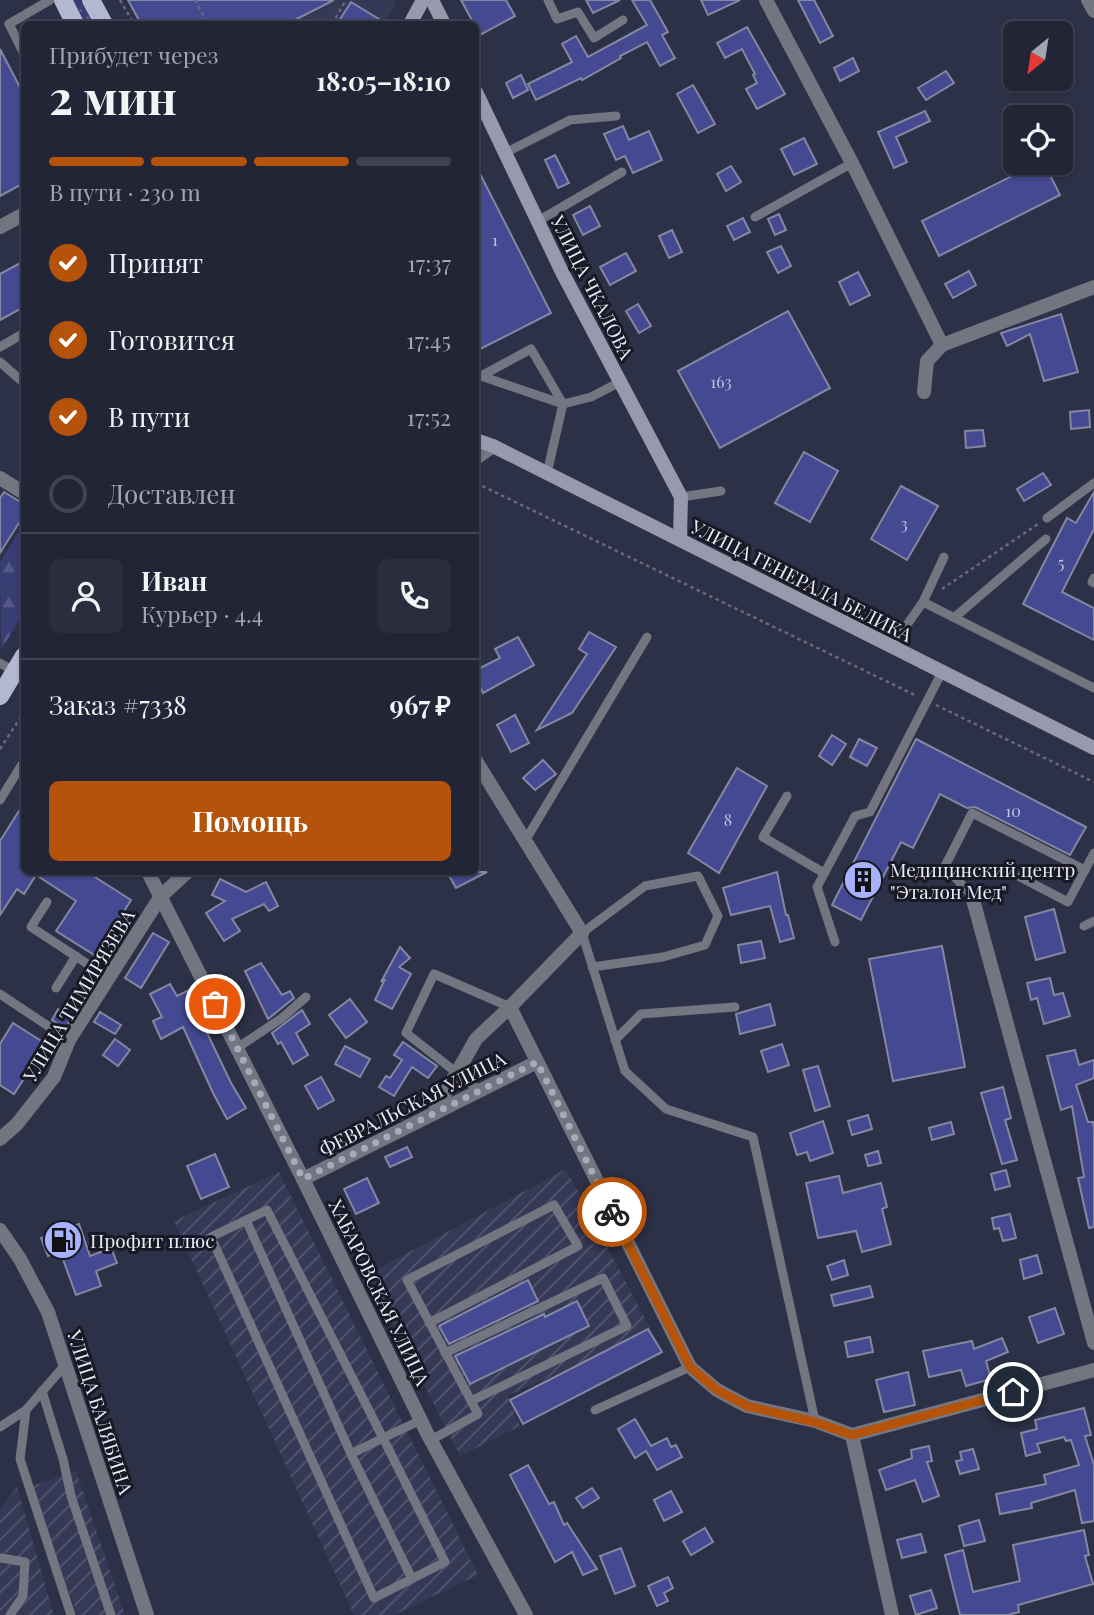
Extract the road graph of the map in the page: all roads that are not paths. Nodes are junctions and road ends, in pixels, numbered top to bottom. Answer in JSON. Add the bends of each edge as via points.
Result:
{"nodes":[{"id":1,"x":50,"y":0,"type":"edge"},
{"id":2,"x":62,"y":0,"type":"edge"},
{"id":3,"x":91,"y":0,"type":"edge"},
{"id":4,"x":423,"y":0,"type":"edge"},
{"id":5,"x":432,"y":0,"type":"edge"},
{"id":6,"x":548,"y":0,"type":"edge"},
{"id":7,"x":766,"y":0,"type":"edge"},
{"id":8,"x":1088,"y":0,"type":"edge"},
{"id":9,"x":1094,"y":11,"type":"edge"},
{"id":10,"x":624,"y":20,"type":"dead end"},
{"id":11,"x":73,"y":21,"type":"edge"},
{"id":12,"x":102,"y":21,"type":"edge"},
{"id":13,"x":412,"y":21,"type":"edge"},
{"id":14,"x":442,"y":21,"type":"edge"},
{"id":15,"x":21,"y":48,"type":"edge"},
{"id":16,"x":479,"y":98,"type":"edge"},
{"id":17,"x":616,"y":116,"type":"dead end"},
{"id":18,"x":505,"y":153,"type":"junction"},
{"id":19,"x":852,"y":163,"type":"junction"},
{"id":20,"x":622,"y":172,"type":"dead end"},
{"id":21,"x":21,"y":216,"type":"edge"},
{"id":22,"x":755,"y":217,"type":"dead end"},
{"id":23,"x":538,"y":221,"type":"junction"},
{"id":24,"x":0,"y":228,"type":"edge"},
{"id":25,"x":1094,"y":288,"type":"edge"},
{"id":26,"x":21,"y":335,"type":"edge"},
{"id":27,"x":942,"y":345,"type":"junction"},
{"id":28,"x":0,"y":347,"type":"edge"},
{"id":29,"x":0,"y":362,"type":"edge"},
{"id":30,"x":479,"y":375,"type":"edge"},
{"id":31,"x":21,"y":380,"type":"edge"},
{"id":32,"x":620,"y":382,"type":"junction"},
{"id":33,"x":924,"y":392,"type":"dead end"},
{"id":34,"x":563,"y":404,"type":"junction"},
{"id":35,"x":479,"y":431,"type":"edge"},
{"id":36,"x":479,"y":441,"type":"edge"},
{"id":37,"x":493,"y":446,"type":"junction"},
{"id":38,"x":479,"y":456,"type":"edge"},
{"id":39,"x":547,"y":473,"type":"junction"},
{"id":40,"x":0,"y":478,"type":"edge"},
{"id":41,"x":1094,"y":483,"type":"edge"},
{"id":42,"x":21,"y":491,"type":"edge"},
{"id":43,"x":721,"y":491,"type":"dead end"},
{"id":44,"x":681,"y":497,"type":"junction"},
{"id":45,"x":1047,"y":518,"type":"road end"},
{"id":46,"x":1046,"y":538,"type":"dead end"},
{"id":47,"x":680,"y":540,"type":"junction"},
{"id":48,"x":944,"y":557,"type":"dead end"},
{"id":49,"x":1094,"y":578,"type":"edge"},
{"id":50,"x":1094,"y":583,"type":"edge"},
{"id":51,"x":923,"y":601,"type":"junction"},
{"id":52,"x":955,"y":617,"type":"junction"},
{"id":53,"x":647,"y":637,"type":"dead end"},
{"id":54,"x":892,"y":646,"type":"junction"},
{"id":55,"x":17,"y":662,"type":"edge"},
{"id":56,"x":942,"y":671,"type":"junction"},
{"id":57,"x":1094,"y":688,"type":"edge"},
{"id":58,"x":0,"y":696,"type":"edge"},
{"id":59,"x":1094,"y":748,"type":"edge"},
{"id":60,"x":21,"y":766,"type":"edge"},
{"id":61,"x":479,"y":766,"type":"edge"},
{"id":62,"x":787,"y":796,"type":"dead end"},
{"id":63,"x":0,"y":800,"type":"edge"},
{"id":64,"x":525,"y":841,"type":"junction"},
{"id":65,"x":1094,"y":853,"type":"edge"},
{"id":66,"x":1085,"y":870,"type":"junction"},
{"id":67,"x":824,"y":873,"type":"junction"},
{"id":68,"x":150,"y":875,"type":"edge"},
{"id":69,"x":184,"y":875,"type":"edge"},
{"id":70,"x":1020,"y":877,"type":"dead end"},
{"id":71,"x":972,"y":896,"type":"joint"},
{"id":72,"x":161,"y":897,"type":"junction"},
{"id":73,"x":47,"y":902,"type":"dead end"},
{"id":74,"x":1094,"y":921,"type":"edge"},
{"id":75,"x":1084,"y":926,"type":"dead end"},
{"id":76,"x":582,"y":933,"type":"junction"},
{"id":77,"x":835,"y":942,"type":"dead end"},
{"id":78,"x":76,"y":956,"type":"junction"},
{"id":79,"x":592,"y":967,"type":"junction"},
{"id":80,"x":109,"y":978,"type":"junction"},
{"id":81,"x":56,"y":988,"type":"dead end"},
{"id":82,"x":306,"y":997,"type":"dead end"},
{"id":83,"x":2,"y":999,"type":"edge"},
{"id":84,"x":510,"y":1007,"type":"junction"},
{"id":85,"x":735,"y":1007,"type":"dead end"},
{"id":86,"x":69,"y":1040,"type":"junction"},
{"id":87,"x":615,"y":1040,"type":"junction"},
{"id":88,"x":237,"y":1048,"type":"junction"},
{"id":89,"x":537,"y":1062,"type":"junction"},
{"id":90,"x":457,"y":1073,"type":"junction"},
{"id":91,"x":480,"y":1091,"type":"junction"},
{"id":92,"x":434,"y":1114,"type":"junction"},
{"id":93,"x":0,"y":1139,"type":"edge"},
{"id":94,"x":303,"y":1179,"type":"junction"},
{"id":95,"x":246,"y":1220,"type":"junction"},
{"id":96,"x":0,"y":1230,"type":"edge"},
{"id":97,"x":4,"y":1245,"type":"edge"},
{"id":98,"x":429,"y":1323,"type":"junction"},
{"id":99,"x":1094,"y":1343,"type":"edge"},
{"id":100,"x":445,"y":1353,"type":"junction"},
{"id":101,"x":65,"y":1365,"type":"junction"},
{"id":102,"x":690,"y":1367,"type":"junction"},
{"id":103,"x":1094,"y":1370,"type":"edge"},
{"id":104,"x":42,"y":1391,"type":"junction"},
{"id":105,"x":471,"y":1402,"type":"junction"},
{"id":106,"x":26,"y":1410,"type":"junction"},
{"id":107,"x":595,"y":1410,"type":"dead end"},
{"id":108,"x":421,"y":1420,"type":"junction"},
{"id":109,"x":815,"y":1422,"type":"junction"},
{"id":110,"x":0,"y":1427,"type":"edge"},
{"id":111,"x":852,"y":1435,"type":"junction"},
{"id":112,"x":383,"y":1438,"type":"junction"},
{"id":113,"x":431,"y":1440,"type":"junction"},
{"id":114,"x":351,"y":1454,"type":"junction"},
{"id":115,"x":0,"y":1559,"type":"edge"},
{"id":116,"x":412,"y":1579,"type":"junction"},
{"id":117,"x":10,"y":1615,"type":"edge"},
{"id":118,"x":71,"y":1615,"type":"edge"},
{"id":119,"x":111,"y":1615,"type":"edge"},
{"id":120,"x":146,"y":1615,"type":"edge"},
{"id":121,"x":526,"y":1615,"type":"edge"},
{"id":122,"x":892,"y":1615,"type":"edge"}],
"edges":[{"from":1,"to":15,"type":"lane","via":[[9,24]]},
{"from":2,"to":11,"type":"main road"},
{"from":3,"to":12,"type":"main road"},
{"from":4,"to":13,"type":"main road"},
{"from":5,"to":14,"type":"main road"},
{"from":6,"to":10,"type":"lane","via":[[557,19],[578,12],[594,38]]},
{"from":7,"to":19,"type":"street"},
{"from":8,"to":9,"type":"street"},
{"from":16,"to":18,"type":"main road","name":"УЛИЦА ЧКАЛОВА"},
{"from":17,"to":18,"type":"lane","via":[[570,120]]},
{"from":18,"to":23,"type":"main road","name":"УЛИЦА ЧКАЛОВА"},
{"from":19,"to":22,"type":"lane"},
{"from":19,"to":27,"type":"street"},
{"from":20,"to":23,"type":"lane"},
{"from":21,"to":24,"type":"street"},
{"from":23,"to":32,"type":"main road","name":"УЛИЦА ЧКАЛОВА"},
{"from":25,"to":27,"type":"street"},
{"from":26,"to":28,"type":"lane"},
{"from":27,"to":33,"type":"street","via":[[928,360]]},
{"from":29,"to":31,"type":"lane"},
{"from":30,"to":34,"type":"lane"},
{"from":30,"to":34,"type":"lane","via":[[531,349]]},
{"from":32,"to":34,"type":"lane","via":[[591,397]]},
{"from":32,"to":44,"type":"main road","name":"УЛИЦА ЧКАЛОВА"},
{"from":34,"to":39,"type":"lane"},
{"from":35,"to":37,"type":"main road"},
{"from":36,"to":37,"type":"main road"},
{"from":37,"to":38,"type":"street"},
{"from":37,"to":39,"type":"main road","name":"УЛИЦА ГЕНЕРАЛА БЕЛИКА"},
{"from":39,"to":47,"type":"main road","name":"УЛИЦА ГЕНЕРАЛА БЕЛИКА"},
{"from":40,"to":42,"type":"street"},
{"from":41,"to":45,"type":"lane"},
{"from":43,"to":44,"type":"lane"},
{"from":44,"to":47,"type":"main road"},
{"from":46,"to":52,"type":"lane"},
{"from":47,"to":54,"type":"main road","name":"УЛИЦА ГЕНЕРАЛА БЕЛИКА"},
{"from":48,"to":51,"type":"lane"},
{"from":49,"to":50,"type":"lane"},
{"from":51,"to":52,"type":"lane"},
{"from":51,"to":54,"type":"lane"},
{"from":52,"to":57,"type":"lane"},
{"from":53,"to":64,"type":"lane"},
{"from":54,"to":56,"type":"main road","name":"УЛИЦА ГЕНЕРАЛА БЕЛИКА"},
{"from":55,"to":58,"type":"main road"},
{"from":56,"to":59,"type":"main road","name":"УЛИЦА ГЕНЕРАЛА БЕЛИКА"},
{"from":56,"to":67,"type":"lane","via":[[870,812],[855,816]]},
{"from":60,"to":63,"type":"lane"},
{"from":61,"to":64,"type":"street"},
{"from":62,"to":67,"type":"lane","via":[[763,837]]},
{"from":64,"to":76,"type":"street"},
{"from":65,"to":66,"type":"lane"},
{"from":66,"to":70,"type":"lane","via":[[1068,902]]},
{"from":66,"to":71,"type":"lane","via":[[972,813],[945,866]]},
{"from":67,"to":77,"type":"lane","via":[[817,887]]},
{"from":68,"to":72,"type":"street","name":"ХАБАРОВСКАЯ УЛИЦА"},
{"from":69,"to":72,"type":"street","name":"УЛИЦА ТИМИРЯЗЕВА"},
{"from":71,"to":99,"type":"street"},
{"from":72,"to":80,"type":"street","name":"УЛИЦА ТИМИРЯЗЕВА"},
{"from":72,"to":88,"type":"street","name":"ХАБАРОВСКАЯ УЛИЦА"},
{"from":73,"to":78,"type":"lane","via":[[31,927]]},
{"from":74,"to":75,"type":"lane"},
{"from":76,"to":79,"type":"lane"},
{"from":76,"to":79,"type":"lane","via":[[645,886],[698,876],[718,915],[705,945],[663,957]]},
{"from":76,"to":84,"type":"street"},
{"from":78,"to":80,"type":"lane"},
{"from":78,"to":81,"type":"lane"},
{"from":79,"to":87,"type":"lane"},
{"from":80,"to":86,"type":"street","name":"УЛИЦА ТИМИРЯЗЕВА"},
{"from":82,"to":88,"type":"lane"},
{"from":83,"to":86,"type":"lane"},
{"from":84,"to":89,"type":"street"},
{"from":84,"to":90,"type":"street","via":[[476,1039]]},
{"from":84,"to":90,"type":"lane","via":[[434,974],[406,1032]]},
{"from":85,"to":87,"type":"lane","via":[[641,1014]]},
{"from":86,"to":93,"type":"street","name":"УЛИЦА ТИМИРЯЗЕВА","via":[[54,1077]]},
{"from":87,"to":109,"type":"lane","via":[[625,1071],[666,1109],[753,1137]]},
{"from":88,"to":94,"type":"street","name":"ХАБАРОВСКАЯ УЛИЦА"},
{"from":89,"to":91,"type":"street","name":"ФЕВРАЛЬСКАЯ УЛИЦА"},
{"from":89,"to":102,"type":"street"},
{"from":90,"to":91,"type":"lane"},
{"from":90,"to":92,"type":"street"},
{"from":91,"to":92,"type":"street","name":"ФЕВРАЛЬСКАЯ УЛИЦА"},
{"from":92,"to":94,"type":"street","name":"ФЕВРАЛЬСКАЯ УЛИЦА"},
{"from":94,"to":108,"type":"street","name":"ХАБАРОВСКАЯ УЛИЦА"},
{"from":95,"to":112,"type":"lane","via":[[267,1210]]},
{"from":95,"to":114,"type":"lane"},
{"from":95,"to":116,"type":"lane","via":[[211,1237],[374,1598]]},
{"from":96,"to":97,"type":"street","name":"УЛИЦА БАЛЯБИНА"},
{"from":97,"to":101,"type":"street","name":"УЛИЦА БАЛЯБИНА","via":[[20,1259],[48,1312]]},
{"from":98,"to":98,"type":"lane","via":[[407,1280],[554,1205],[578,1246]]},
{"from":98,"to":100,"type":"lane"},
{"from":100,"to":105,"type":"lane"},
{"from":100,"to":105,"type":"lane","via":[[603,1278],[627,1326]]},
{"from":101,"to":104,"type":"lane"},
{"from":101,"to":120,"type":"street","name":"УЛИЦА БАЛЯБИНА"},
{"from":102,"to":107,"type":"lane"},
{"from":102,"to":109,"type":"street","via":[[717,1390],[747,1406]]},
{"from":103,"to":111,"type":"street"},
{"from":104,"to":106,"type":"lane"},
{"from":104,"to":119,"type":"lane"},
{"from":105,"to":113,"type":"lane","via":[[478,1414]]},
{"from":106,"to":110,"type":"lane"},
{"from":106,"to":118,"type":"lane","via":[[20,1459]]},
{"from":108,"to":112,"type":"lane"},
{"from":108,"to":113,"type":"street","name":"ХАБАРОВСКАЯ УЛИЦА"},
{"from":109,"to":111,"type":"street"},
{"from":111,"to":122,"type":"street"},
{"from":112,"to":114,"type":"lane"},
{"from":112,"to":116,"type":"lane","via":[[445,1562]]},
{"from":113,"to":121,"type":"street","name":"ХАБАРОВСКАЯ УЛИЦА"},
{"from":114,"to":116,"type":"lane"},
{"from":115,"to":117,"type":"lane","via":[[25,1562],[23,1596]]}]}
